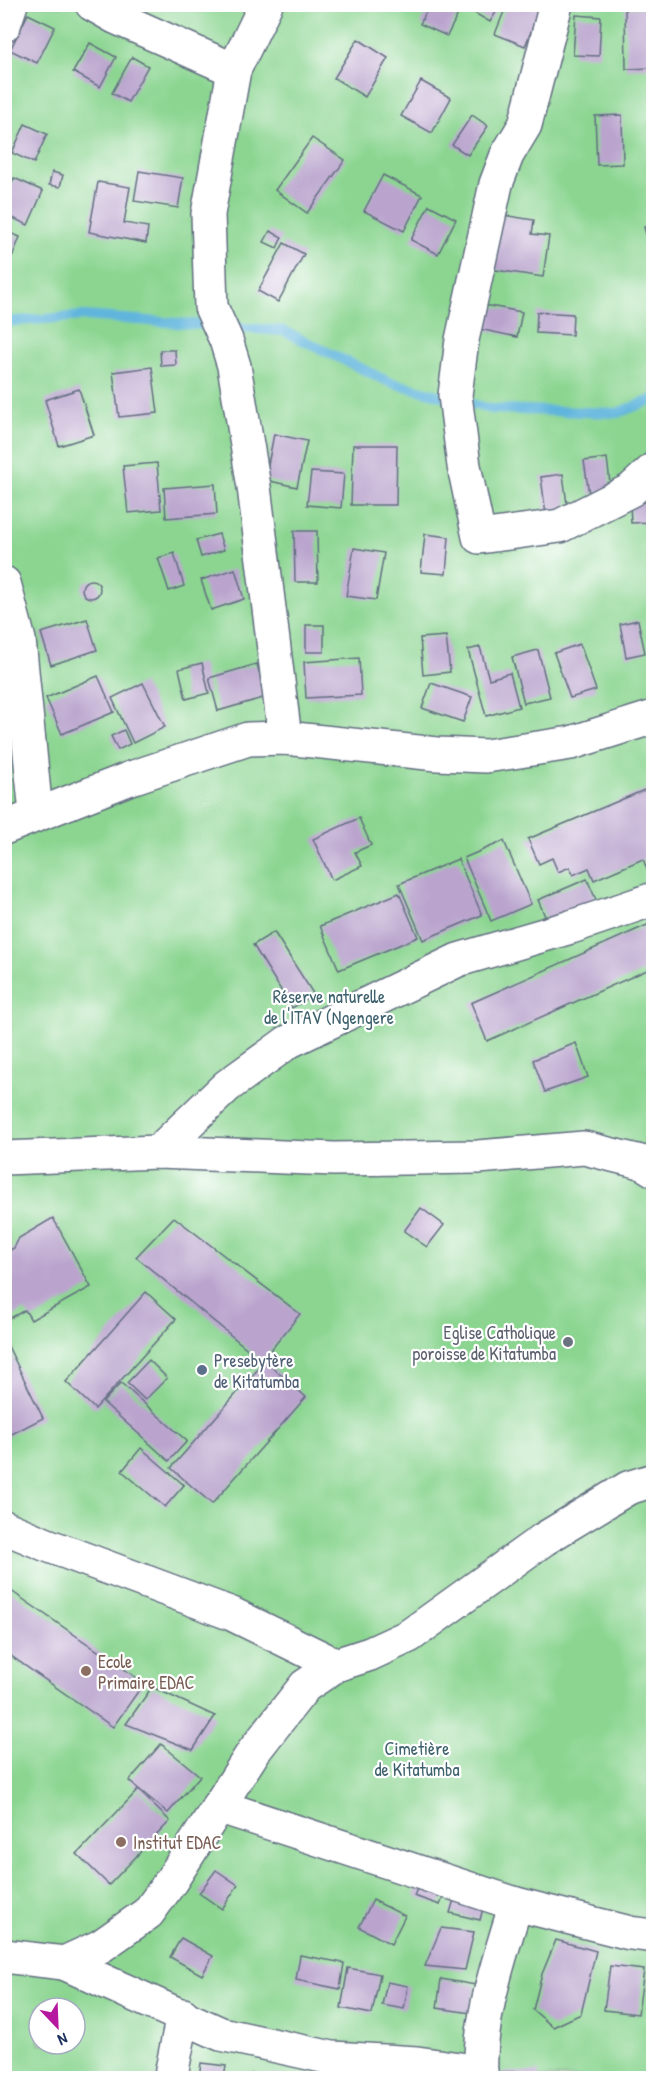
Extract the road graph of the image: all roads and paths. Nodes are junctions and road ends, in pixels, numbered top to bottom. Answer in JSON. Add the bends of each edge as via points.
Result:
{"nodes":[{"id":1,"x":11,"y":4,"type":"edge"},
{"id":2,"x":93,"y":4,"type":"edge"},
{"id":3,"x":266,"y":4,"type":"edge"},
{"id":4,"x":556,"y":4,"type":"edge"},
{"id":5,"x":4,"y":25,"type":"edge"},
{"id":6,"x":234,"y":70,"type":"junction"},
{"id":7,"x":654,"y":469,"type":"edge"},
{"id":8,"x":4,"y":583,"type":"edge"},
{"id":9,"x":654,"y":717,"type":"edge"},
{"id":10,"x":285,"y":738,"type":"junction"},
{"id":11,"x":36,"y":814,"type":"junction"},
{"id":12,"x":4,"y":828,"type":"edge"},
{"id":13,"x":654,"y":899,"type":"edge"},
{"id":14,"x":158,"y":1152,"type":"junction"},
{"id":15,"x":4,"y":1158,"type":"edge"},
{"id":16,"x":654,"y":1170,"type":"edge"},
{"id":17,"x":654,"y":1480,"type":"edge"},
{"id":18,"x":4,"y":1527,"type":"edge"},
{"id":19,"x":336,"y":1665,"type":"junction"},
{"id":20,"x":218,"y":1806,"type":"junction"},
{"id":21,"x":516,"y":1904,"type":"junction"},
{"id":22,"x":654,"y":1936,"type":"edge"},
{"id":23,"x":4,"y":1956,"type":"edge"},
{"id":24,"x":64,"y":1963,"type":"junction"},
{"id":25,"x":183,"y":2015,"type":"junction"},
{"id":26,"x":481,"y":2075,"type":"edge"},
{"id":27,"x":171,"y":2079,"type":"edge"}],
"edges":[{"from":1,"to":5,"type":"street"},
{"from":2,"to":6,"type":"street"},
{"from":3,"to":6,"type":"street"},
{"from":4,"to":7,"type":"street","via":[[525,125],[496,184],[462,340],[455,395],[479,537],[560,526],[631,490]]},
{"from":6,"to":10,"type":"street","via":[[208,213],[211,307],[234,366],[254,487]]},
{"from":8,"to":11,"type":"street","via":[[19,640]]},
{"from":9,"to":10,"type":"street","via":[[571,743],[486,756]]},
{"from":10,"to":11,"type":"street","via":[[248,739]]},
{"from":11,"to":12,"type":"street"},
{"from":13,"to":14,"type":"street","via":[[458,960],[288,1042],[227,1086]]},
{"from":14,"to":15,"type":"street"},
{"from":14,"to":16,"type":"street","via":[[346,1159],[478,1158],[584,1148],[641,1162]]},
{"from":17,"to":19,"type":"street","via":[[628,1488],[544,1539],[409,1636]]},
{"from":18,"to":19,"type":"street","via":[[232,1614]]},
{"from":19,"to":20,"type":"street","via":[[305,1686],[254,1751]]},
{"from":20,"to":21,"type":"street"},
{"from":20,"to":24,"type":"street","via":[[148,1913],[101,1946]]},
{"from":21,"to":22,"type":"street"},
{"from":21,"to":26,"type":"street","via":[[486,2011]]},
{"from":23,"to":24,"type":"street"},
{"from":24,"to":25,"type":"street"},
{"from":25,"to":26,"type":"street","via":[[221,2034],[332,2058],[417,2063]]},
{"from":25,"to":27,"type":"street"}]}
